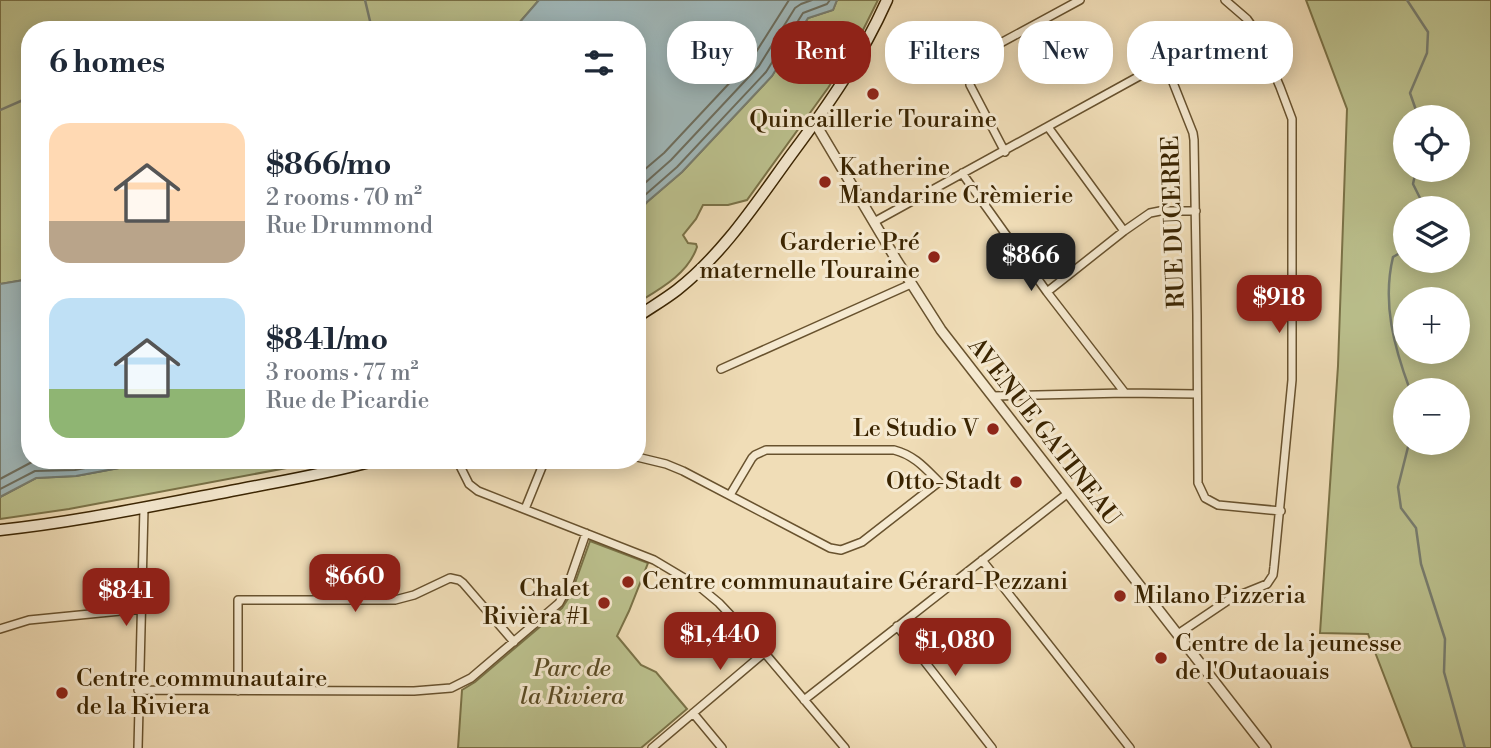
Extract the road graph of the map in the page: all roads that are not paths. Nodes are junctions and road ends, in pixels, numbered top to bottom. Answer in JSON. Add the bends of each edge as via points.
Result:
{"nodes":[{"id":1,"x":887,"y":0,"type":"edge"},
{"id":2,"x":1080,"y":0,"type":"edge"},
{"id":3,"x":1225,"y":0,"type":"edge"},
{"id":4,"x":815,"y":123,"type":"junction"},
{"id":5,"x":1048,"y":128,"type":"junction"},
{"id":6,"x":1005,"y":152,"type":"junction"},
{"id":7,"x":962,"y":173,"type":"junction"},
{"id":8,"x":1196,"y":211,"type":"junction"},
{"id":9,"x":874,"y":222,"type":"junction"},
{"id":10,"x":1124,"y":231,"type":"junction"},
{"id":11,"x":911,"y":284,"type":"junction"},
{"id":12,"x":1047,"y":292,"type":"junction"},
{"id":13,"x":646,"y":311,"type":"edge"},
{"id":14,"x":721,"y":369,"type":"dead end"},
{"id":15,"x":1125,"y":393,"type":"junction"},
{"id":16,"x":1197,"y":394,"type":"junction"},
{"id":17,"x":993,"y":396,"type":"junction"},
{"id":18,"x":646,"y":459,"type":"edge"},
{"id":19,"x":342,"y":469,"type":"edge"},
{"id":20,"x":462,"y":469,"type":"edge"},
{"id":21,"x":541,"y":469,"type":"edge"},
{"id":22,"x":1068,"y":493,"type":"junction"},
{"id":23,"x":730,"y":495,"type":"junction"},
{"id":24,"x":144,"y":508,"type":"junction"},
{"id":25,"x":525,"y":509,"type":"junction"},
{"id":26,"x":1281,"y":511,"type":"junction"},
{"id":27,"x":0,"y":530,"type":"edge"},
{"id":28,"x":586,"y":533,"type":"junction"},
{"id":29,"x":982,"y":560,"type":"junction"},
{"id":30,"x":141,"y":609,"type":"junction"},
{"id":31,"x":897,"y":626,"type":"junction"},
{"id":32,"x":0,"y":629,"type":"edge"},
{"id":33,"x":1178,"y":634,"type":"junction"},
{"id":34,"x":514,"y":642,"type":"junction"},
{"id":35,"x":764,"y":653,"type":"junction"},
{"id":36,"x":138,"y":690,"type":"junction"},
{"id":37,"x":238,"y":691,"type":"junction"},
{"id":38,"x":804,"y":700,"type":"junction"},
{"id":39,"x":694,"y":713,"type":"junction"},
{"id":40,"x":138,"y":748,"type":"edge"},
{"id":41,"x":652,"y":748,"type":"edge"},
{"id":42,"x":722,"y":748,"type":"edge"},
{"id":43,"x":845,"y":748,"type":"edge"},
{"id":44,"x":992,"y":748,"type":"edge"},
{"id":45,"x":1130,"y":748,"type":"edge"},
{"id":46,"x":1266,"y":748,"type":"edge"}],
"edges":[{"from":1,"to":4,"type":"main road","via":[[856,62]]},
{"from":2,"to":6,"type":"street","via":[[984,52],[971,66],[970,85]]},
{"from":3,"to":26,"type":"street","via":[[1257,33],[1293,127],[1293,380]]},
{"from":4,"to":9,"type":"street","name":"AVENUE GATINEAU"},
{"from":4,"to":13,"type":"main road","via":[[709,260]]},
{"from":5,"to":6,"type":"street","name":"RUE DUCERRE"},
{"from":5,"to":8,"type":"street","name":"RUE DUCERRE","via":[[1145,74],[1168,76],[1194,134]]},
{"from":5,"to":10,"type":"street"},
{"from":6,"to":7,"type":"street","name":"RUE DUCERRE"},
{"from":7,"to":9,"type":"street","name":"RUE DUCERRE"},
{"from":7,"to":12,"type":"street"},
{"from":8,"to":10,"type":"street","via":[[1154,212]]},
{"from":8,"to":16,"type":"street","name":"RUE DUCERRE"},
{"from":9,"to":11,"type":"street","name":"AVENUE GATINEAU"},
{"from":10,"to":12,"type":"street"},
{"from":11,"to":14,"type":"street"},
{"from":11,"to":17,"type":"street","name":"AVENUE GATINEAU"},
{"from":12,"to":15,"type":"street"},
{"from":15,"to":16,"type":"street"},
{"from":15,"to":17,"type":"street"},
{"from":16,"to":26,"type":"street","name":"RUE DUCERRE","via":[[1197,475],[1205,498],[1218,505]]},
{"from":17,"to":22,"type":"street","name":"AVENUE GATINEAU"},
{"from":18,"to":23,"type":"street","via":[[674,467]]},
{"from":19,"to":24,"type":"main road"},
{"from":20,"to":25,"type":"street","via":[[473,488]]},
{"from":21,"to":25,"type":"street"},
{"from":22,"to":29,"type":"street"},
{"from":22,"to":33,"type":"street","name":"AVENUE GATINEAU"},
{"from":23,"to":23,"type":"street","via":[[821,544],[841,550],[862,542],[939,482],[914,458],[894,450],[766,450],[755,454]]},
{"from":24,"to":27,"type":"main road"},
{"from":24,"to":30,"type":"street"},
{"from":25,"to":28,"type":"street"},
{"from":26,"to":33,"type":"street","via":[[1273,575],[1267,584],[1230,598]]},
{"from":28,"to":34,"type":"street","via":[[559,603]]},
{"from":28,"to":35,"type":"street","via":[[654,560],[687,579],[719,603]]},
{"from":29,"to":31,"type":"street"},
{"from":29,"to":45,"type":"street"},
{"from":30,"to":32,"type":"street","via":[[29,620]]},
{"from":30,"to":36,"type":"street"},
{"from":31,"to":38,"type":"street"},
{"from":31,"to":44,"type":"street"},
{"from":33,"to":46,"type":"street","name":"AVENUE GATINEAU"},
{"from":34,"to":37,"type":"street","via":[[471,678],[451,688]]},
{"from":34,"to":37,"type":"street","via":[[454,578],[395,600],[238,600]]},
{"from":35,"to":38,"type":"street"},
{"from":35,"to":39,"type":"street"},
{"from":36,"to":37,"type":"street"},
{"from":36,"to":40,"type":"street"},
{"from":38,"to":43,"type":"street"},
{"from":39,"to":41,"type":"street"},
{"from":39,"to":42,"type":"street"}]}
